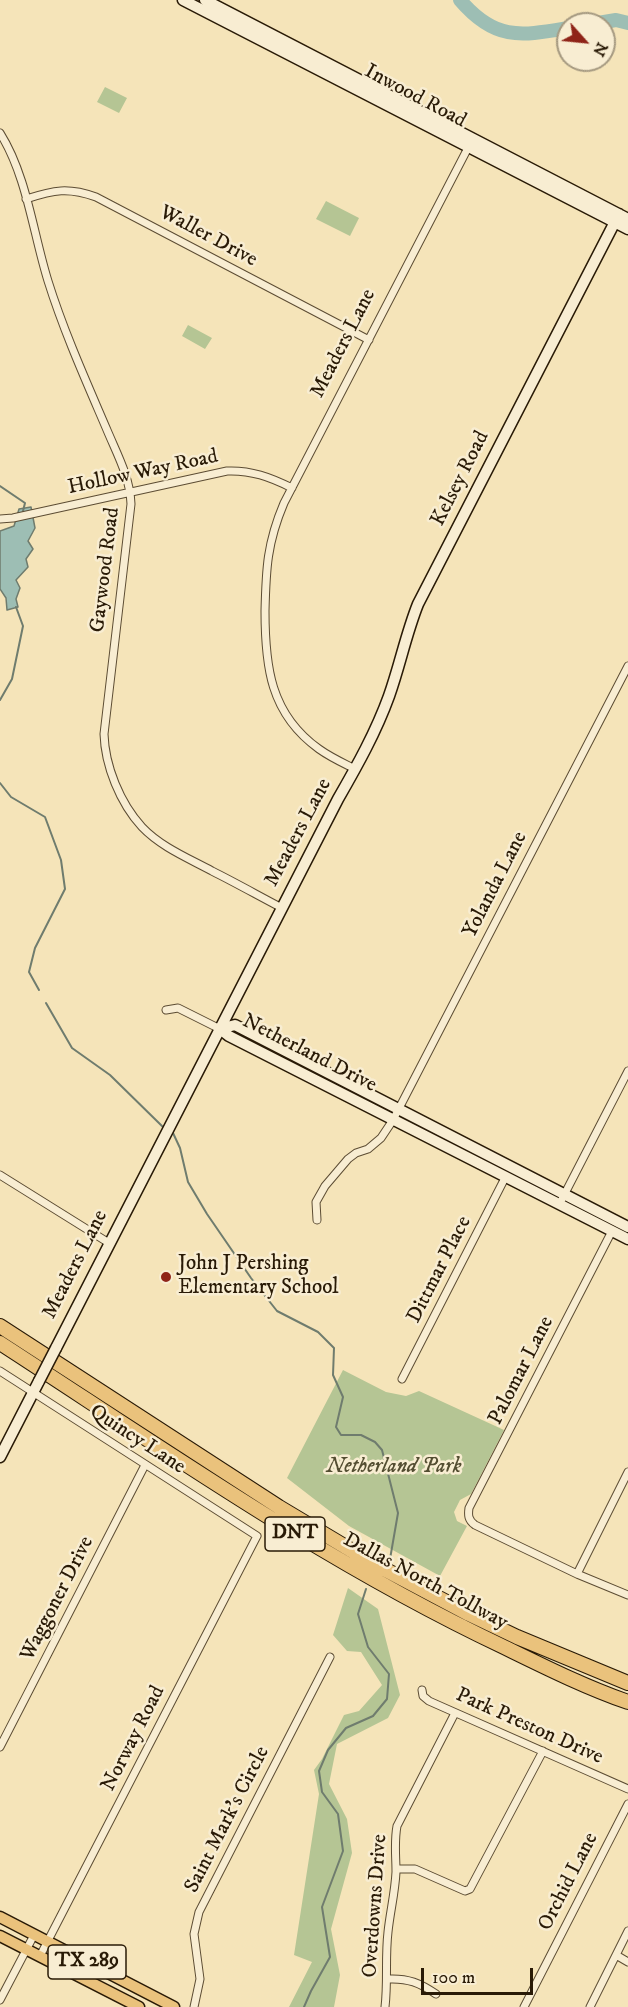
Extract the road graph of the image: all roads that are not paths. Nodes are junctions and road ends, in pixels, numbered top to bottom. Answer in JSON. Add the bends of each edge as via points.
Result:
{"nodes":[{"id":1,"x":183,"y":0,"type":"edge"},
{"id":2,"x":205,"y":0,"type":"edge"},
{"id":3,"x":234,"y":21,"type":"junction"},
{"id":4,"x":0,"y":133,"type":"edge"},
{"id":5,"x":470,"y":143,"type":"junction"},
{"id":6,"x":26,"y":199,"type":"junction"},
{"id":7,"x":621,"y":218,"type":"edge"},
{"id":8,"x":628,"y":229,"type":"edge"},
{"id":9,"x":369,"y":340,"type":"junction"},
{"id":10,"x":292,"y":488,"type":"junction"},
{"id":11,"x":131,"y":492,"type":"junction"},
{"id":12,"x":0,"y":519,"type":"edge"},
{"id":13,"x":628,"y":666,"type":"edge"},
{"id":14,"x":355,"y":769,"type":"junction"},
{"id":15,"x":282,"y":908,"type":"junction"},
{"id":16,"x":166,"y":1010,"type":"dead end"},
{"id":17,"x":220,"y":1029,"type":"junction"},
{"id":18,"x":628,"y":1071,"type":"edge"},
{"id":19,"x":396,"y":1115,"type":"junction"},
{"id":20,"x":0,"y":1176,"type":"edge"},
{"id":21,"x":506,"y":1176,"type":"junction"},
{"id":22,"x":562,"y":1199,"type":"junction"},
{"id":23,"x":317,"y":1220,"type":"dead end"},
{"id":24,"x":628,"y":1227,"type":"edge"},
{"id":25,"x":612,"y":1231,"type":"junction"},
{"id":26,"x":628,"y":1239,"type":"edge"},
{"id":27,"x":110,"y":1243,"type":"junction"},
{"id":28,"x":0,"y":1326,"type":"edge"},
{"id":29,"x":0,"y":1343,"type":"edge"},
{"id":30,"x":0,"y":1371,"type":"edge"},
{"id":31,"x":402,"y":1379,"type":"dead end"},
{"id":32,"x":33,"y":1392,"type":"junction"},
{"id":33,"x":0,"y":1457,"type":"edge"},
{"id":34,"x":145,"y":1465,"type":"junction"},
{"id":35,"x":628,"y":1472,"type":"edge"},
{"id":36,"x":256,"y":1536,"type":"joint"},
{"id":37,"x":577,"y":1574,"type":"junction"},
{"id":38,"x":628,"y":1595,"type":"edge"},
{"id":39,"x":330,"y":1657,"type":"dead end"},
{"id":40,"x":628,"y":1683,"type":"edge"},
{"id":41,"x":422,"y":1690,"type":"dead end"},
{"id":42,"x":628,"y":1703,"type":"edge"},
{"id":43,"x":455,"y":1713,"type":"junction"},
{"id":44,"x":0,"y":1747,"type":"edge"},
{"id":45,"x":543,"y":1751,"type":"junction"},
{"id":46,"x":628,"y":1789,"type":"edge"},
{"id":47,"x":628,"y":1804,"type":"edge"},
{"id":48,"x":396,"y":1869,"type":"junction"},
{"id":49,"x":0,"y":1917,"type":"edge"},
{"id":50,"x":628,"y":1931,"type":"edge"},
{"id":51,"x":34,"y":1935,"type":"junction"},
{"id":52,"x":0,"y":1936,"type":"edge"},
{"id":53,"x":48,"y":1942,"type":"junction"},
{"id":54,"x":26,"y":1949,"type":"junction"},
{"id":55,"x":616,"y":1955,"type":"junction"},
{"id":56,"x":40,"y":1956,"type":"junction"},
{"id":57,"x":628,"y":1962,"type":"edge"},
{"id":58,"x":388,"y":1979,"type":"junction"},
{"id":59,"x":436,"y":1994,"type":"dead end"},
{"id":60,"x":0,"y":2000,"type":"edge"},
{"id":61,"x":139,"y":2007,"type":"edge"},
{"id":62,"x":174,"y":2007,"type":"edge"},
{"id":63,"x":194,"y":2007,"type":"edge"},
{"id":64,"x":385,"y":2007,"type":"edge"},
{"id":65,"x":524,"y":2007,"type":"edge"},
{"id":66,"x":590,"y":2007,"type":"edge"}],
"edges":[{"from":1,"to":3,"type":"street","name":"Inwood Road"},
{"from":2,"to":3,"type":"street","name":"Inwood Road"},
{"from":3,"to":5,"type":"street","name":"Inwood Road"},
{"from":4,"to":6,"type":"street","name":"Gaywood Road","via":[[8,145]]},
{"from":5,"to":7,"type":"street","name":"Inwood Road"},
{"from":5,"to":9,"type":"street","name":"Meaders Lane"},
{"from":6,"to":9,"type":"street","name":"Waller Drive","via":[[53,190],[96,197]]},
{"from":6,"to":11,"type":"street","name":"Gaywood Road","via":[[64,328]]},
{"from":7,"to":8,"type":"street","name":"Inwood Road"},
{"from":7,"to":14,"type":"street","name":"Kelsey Road","via":[[418,604],[383,711]]},
{"from":9,"to":10,"type":"street","name":"Meaders Lane"},
{"from":10,"to":11,"type":"street","name":"Hollow Way Road","via":[[266,476],[237,470]]},
{"from":10,"to":14,"type":"street","name":"Meaders Lane","via":[[275,524],[267,558],[265,633],[269,676],[281,706],[299,732],[319,749]]},
{"from":11,"to":12,"type":"street","name":"Hollow Way Road"},
{"from":11,"to":15,"type":"street","name":"Gaywood Road","via":[[104,734],[113,777],[141,826],[155,838]]},
{"from":13,"to":19,"type":"street","name":"Yolanda Lane"},
{"from":14,"to":15,"type":"street","name":"Meaders Lane"},
{"from":15,"to":17,"type":"street","name":"Meaders Lane"},
{"from":16,"to":17,"type":"street","via":[[178,1008]]},
{"from":17,"to":19,"type":"street","name":"Netherland Drive"},
{"from":17,"to":27,"type":"street","name":"Meaders Lane"},
{"from":18,"to":22,"type":"street"},
{"from":19,"to":21,"type":"street","name":"Netherland Drive"},
{"from":19,"to":22,"type":"street","name":"Netherland Drive"},
{"from":19,"to":23,"type":"street","name":"Yolanda Lane","via":[[381,1138],[348,1159],[325,1186],[316,1202]]},
{"from":20,"to":27,"type":"street"},
{"from":21,"to":22,"type":"street","name":"Netherland Drive"},
{"from":21,"to":31,"type":"street","name":"Dittmar Place"},
{"from":22,"to":24,"type":"street","name":"Netherland Drive"},
{"from":22,"to":25,"type":"street","name":"Netherland Drive"},
{"from":25,"to":26,"type":"street","name":"Netherland Drive"},
{"from":25,"to":37,"type":"street","name":"Palomar Lane","via":[[469,1508],[470,1521],[475,1525]]},
{"from":27,"to":32,"type":"street","name":"Meaders Lane","bridge":true},
{"from":28,"to":40,"type":"highway","name":"Dallas North Tollway","number":"DNT","via":[[371,1562],[507,1633]]},
{"from":29,"to":42,"type":"highway","name":"Dallas North Tollway","number":"DNT","via":[[342,1562],[467,1630]]},
{"from":30,"to":32,"type":"street","name":"Quincy Lane"},
{"from":32,"to":33,"type":"street","name":"Meaders Lane"},
{"from":32,"to":34,"type":"street","name":"Quincy Lane"},
{"from":34,"to":36,"type":"street","name":"Quincy Lane"},
{"from":34,"to":44,"type":"street","name":"Waggoner Drive"},
{"from":35,"to":37,"type":"street"},
{"from":36,"to":53,"type":"street","name":"Norway Road"},
{"from":37,"to":38,"type":"street"},
{"from":39,"to":63,"type":"street","name":"Saint Mark's Circle","via":[[199,1912],[194,1934],[200,1979]]},
{"from":41,"to":43,"type":"street","name":"Park Preston Drive","via":[[429,1701]]},
{"from":43,"to":45,"type":"street","name":"Park Preston Drive"},
{"from":43,"to":48,"type":"street","name":"Overdowns Drive","via":[[397,1826]]},
{"from":45,"to":46,"type":"street","name":"Park Preston Drive"},
{"from":45,"to":48,"type":"street","via":[[470,1889],[465,1891],[415,1869]]},
{"from":47,"to":65,"type":"street","name":"Orchid Lane"},
{"from":48,"to":58,"type":"street","name":"Overdowns Drive","via":[[388,1931]]},
{"from":49,"to":51,"type":"main road","number":"TX 289"},
{"from":50,"to":55,"type":"street"},
{"from":51,"to":53,"type":"main road","number":"TX 289"},
{"from":51,"to":54,"type":"street"},
{"from":52,"to":54,"type":"main road","number":"TX 289"},
{"from":53,"to":56,"type":"street","name":"Norway Road"},
{"from":53,"to":62,"type":"main road","number":"TX 289"},
{"from":54,"to":56,"type":"main road","number":"TX 289"},
{"from":54,"to":60,"type":"street"},
{"from":55,"to":57,"type":"street"},
{"from":55,"to":66,"type":"street"},
{"from":56,"to":61,"type":"main road","number":"TX 289"},
{"from":58,"to":59,"type":"street","via":[[407,1979]]},
{"from":58,"to":64,"type":"street","name":"Overdowns Drive"}]}
